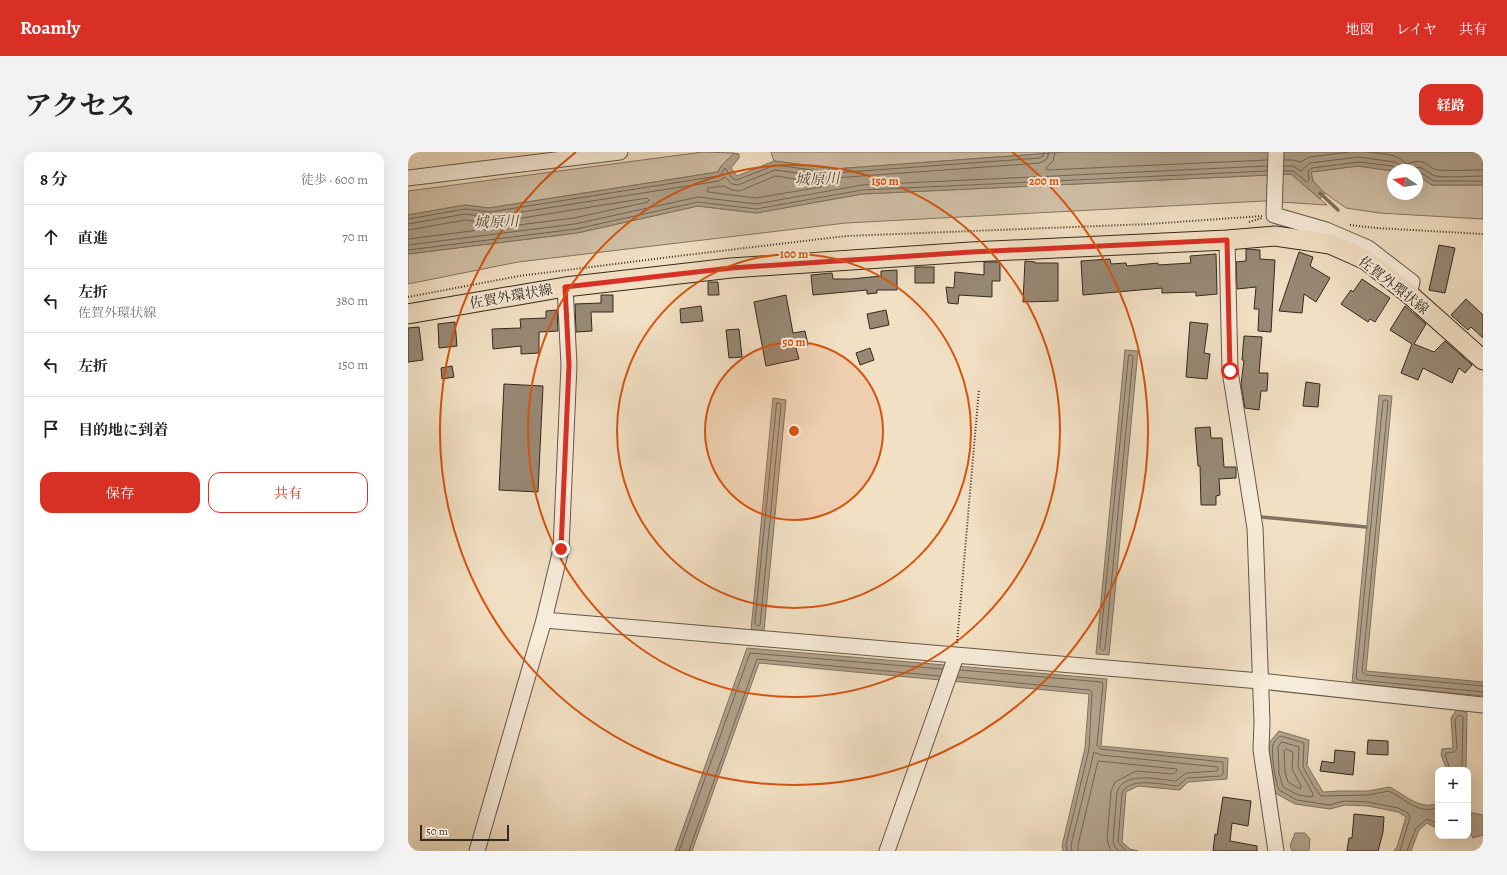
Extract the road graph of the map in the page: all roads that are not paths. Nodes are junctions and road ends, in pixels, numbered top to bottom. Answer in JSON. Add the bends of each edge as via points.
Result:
{"nodes":[{"id":1,"x":620,"y":152,"type":"edge"},
{"id":2,"x":1276,"y":152,"type":"edge"},
{"id":3,"x":602,"y":154,"type":"edge"},
{"id":4,"x":408,"y":178,"type":"edge"},
{"id":5,"x":1227,"y":240,"type":"junction"},
{"id":6,"x":565,"y":287,"type":"junction"},
{"id":7,"x":1409,"y":294,"type":"junction"},
{"id":8,"x":408,"y":314,"type":"edge"},
{"id":9,"x":1483,"y":360,"type":"edge"},
{"id":10,"x":544,"y":620,"type":"junction"},
{"id":11,"x":956,"y":656,"type":"junction"},
{"id":12,"x":1260,"y":680,"type":"junction"},
{"id":13,"x":1483,"y":705,"type":"edge"},
{"id":14,"x":477,"y":851,"type":"edge"},
{"id":15,"x":887,"y":851,"type":"edge"},
{"id":16,"x":1276,"y":851,"type":"edge"}],
"edges":[{"from":1,"to":3,"type":"street"},
{"from":2,"to":7,"type":"street","via":[[1274,215],[1326,230],[1368,248],[1412,282]]},
{"from":3,"to":4,"type":"street"},
{"from":5,"to":6,"type":"main road","name":"佐賀外環状線","via":[[971,252],[731,268]]},
{"from":5,"to":7,"type":"main road","name":"佐賀外環状線","via":[[1275,236],[1330,244],[1366,260]]},
{"from":5,"to":12,"type":"street","via":[[1230,371],[1255,528]]},
{"from":6,"to":8,"type":"main road","name":"佐賀外環状線"},
{"from":6,"to":10,"type":"street","via":[[569,365],[561,549]]},
{"from":7,"to":9,"type":"main road","name":"佐賀外環状線"},
{"from":10,"to":11,"type":"street"},
{"from":10,"to":14,"type":"street"},
{"from":11,"to":12,"type":"street"},
{"from":11,"to":15,"type":"street"},
{"from":12,"to":13,"type":"street"},
{"from":12,"to":16,"type":"street","via":[[1261,750]]}]}
